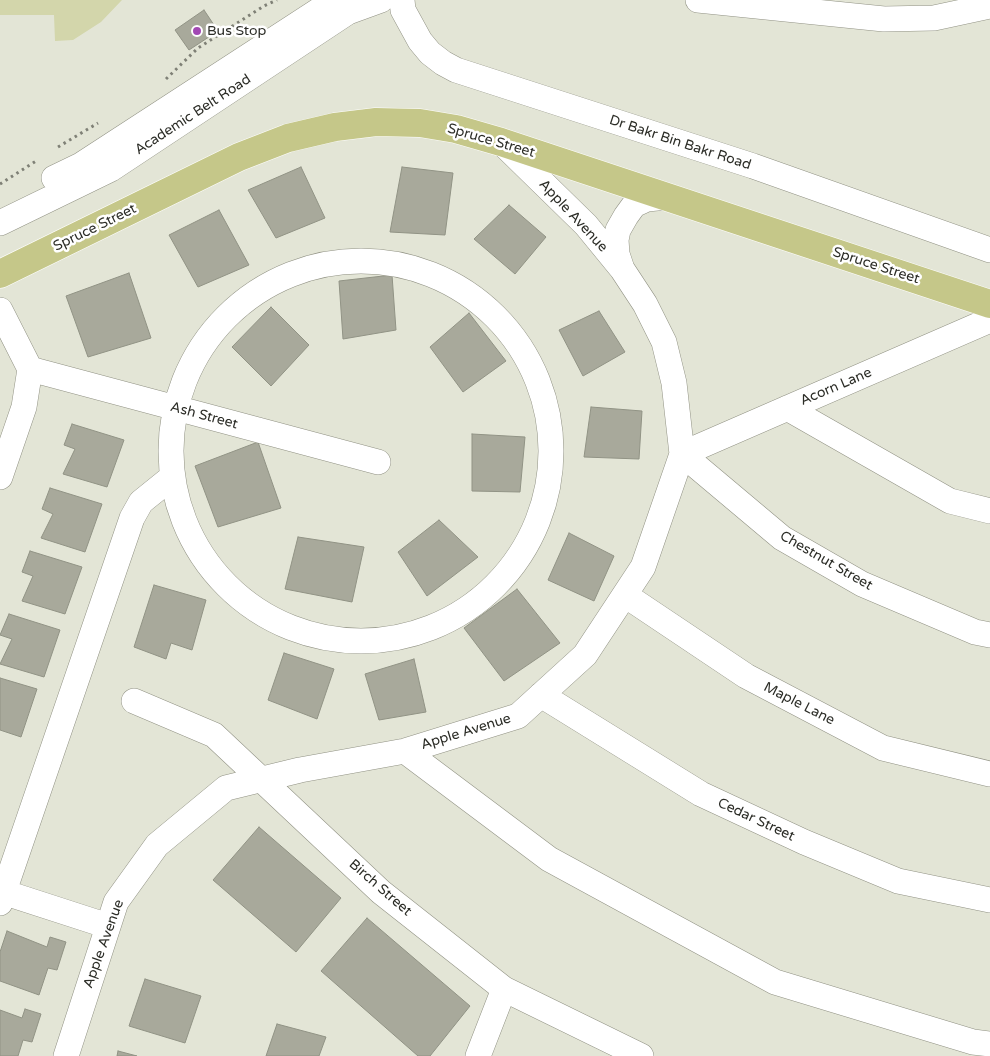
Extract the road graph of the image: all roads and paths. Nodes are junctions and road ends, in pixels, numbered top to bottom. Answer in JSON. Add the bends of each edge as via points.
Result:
{"nodes":[{"id":1,"x":277,"y":0,"type":"edge"},
{"id":2,"x":340,"y":0,"type":"edge"},
{"id":3,"x":382,"y":0,"type":"edge"},
{"id":4,"x":402,"y":0,"type":"edge"},
{"id":5,"x":698,"y":0,"type":"edge"},
{"id":6,"x":990,"y":6,"type":"edge"},
{"id":7,"x":160,"y":85,"type":"dead end"},
{"id":8,"x":101,"y":121,"type":"dead end"},
{"id":9,"x":502,"y":142,"type":"junction"},
{"id":10,"x":51,"y":152,"type":"dead end"},
{"id":11,"x":43,"y":157,"type":"dead end"},
{"id":12,"x":0,"y":184,"type":"edge"},
{"id":13,"x":667,"y":197,"type":"junction"},
{"id":14,"x":0,"y":204,"type":"edge"},
{"id":15,"x":0,"y":223,"type":"edge"},
{"id":16,"x":990,"y":250,"type":"edge"},
{"id":17,"x":622,"y":270,"type":"junction"},
{"id":18,"x":0,"y":274,"type":"edge"},
{"id":19,"x":990,"y":304,"type":"edge"},
{"id":20,"x":0,"y":310,"type":"edge"},
{"id":21,"x":990,"y":320,"type":"edge"},
{"id":22,"x":30,"y":369,"type":"junction"},
{"id":23,"x":175,"y":408,"type":"junction"},
{"id":24,"x":787,"y":408,"type":"junction"},
{"id":25,"x":682,"y":454,"type":"junction"},
{"id":26,"x":378,"y":462,"type":"dead end"},
{"id":27,"x":0,"y":477,"type":"edge"},
{"id":28,"x":172,"y":477,"type":"junction"},
{"id":29,"x":990,"y":511,"type":"edge"},
{"id":30,"x":625,"y":595,"type":"junction"},
{"id":31,"x":990,"y":635,"type":"edge"},
{"id":32,"x":541,"y":695,"type":"junction"},
{"id":33,"x":134,"y":701,"type":"dead end"},
{"id":34,"x":405,"y":751,"type":"junction"},
{"id":35,"x":990,"y":774,"type":"edge"},
{"id":36,"x":262,"y":779,"type":"junction"},
{"id":37,"x":1,"y":895,"type":"edge"},
{"id":38,"x":990,"y":900,"type":"edge"},
{"id":39,"x":108,"y":926,"type":"junction"},
{"id":40,"x":504,"y":989,"type":"junction"},
{"id":41,"x":990,"y":1044,"type":"edge"},
{"id":42,"x":66,"y":1056,"type":"edge"},
{"id":43,"x":478,"y":1056,"type":"edge"},
{"id":44,"x":641,"y":1056,"type":"edge"}],
"edges":[{"from":1,"to":7,"type":"path","via":[[198,48]]},
{"from":2,"to":14,"type":"street","name":"Academic Belt Road","via":[[327,5],[81,165]]},
{"from":3,"to":15,"type":"street","name":"Academic Belt Road","via":[[348,12],[111,169]]},
{"from":4,"to":16,"type":"street","name":"Dr Bakr Bin Bakr Road","via":[[403,10],[420,41],[430,53],[456,70],[753,166]]},
{"from":5,"to":6,"type":"street","via":[[884,19],[934,18]]},
{"from":8,"to":10,"type":"path"},
{"from":9,"to":13,"type":"main road","name":"Spruce Street"},
{"from":9,"to":17,"type":"street","name":"Apple Avenue","via":[[586,225]]},
{"from":9,"to":18,"type":"main road","name":"Spruce Street","via":[[429,124],[376,122],[334,127],[288,138],[239,157]]},
{"from":11,"to":12,"type":"path"},
{"from":13,"to":17,"type":"street","name":"Apple Avenue","via":[[648,199],[634,205],[626,216],[616,240]]},
{"from":13,"to":19,"type":"main road","name":"Spruce Street"},
{"from":17,"to":25,"type":"street","name":"Apple Avenue","via":[[645,304],[664,342],[674,383]]},
{"from":20,"to":22,"type":"street"},
{"from":21,"to":24,"type":"street","name":"Acorn Lane"},
{"from":22,"to":23,"type":"street","name":"Ash Street"},
{"from":22,"to":27,"type":"street","via":[[24,407]]},
{"from":23,"to":26,"type":"street","name":"Ash Street"},
{"from":23,"to":28,"type":"street","via":[[171,442]]},
{"from":23,"to":28,"type":"street","via":[[196,356],[232,311],[278,279],[332,262],[388,262],[442,278],[488,309],[524,352],[546,404],[551,460],[540,516],[514,565],[474,605],[424,632],[369,642],[313,636],[261,615],[225,585],[188,532]]},
{"from":24,"to":25,"type":"street","name":"Acorn Lane"},
{"from":24,"to":29,"type":"street","via":[[950,501]]},
{"from":25,"to":30,"type":"street","name":"Apple Avenue","via":[[643,567]]},
{"from":25,"to":31,"type":"street","name":"Chestnut Street","via":[[782,538],[862,584],[975,632]]},
{"from":28,"to":37,"type":"street","via":[[141,502],[132,518]]},
{"from":30,"to":32,"type":"street","name":"Apple Avenue","via":[[585,655]]},
{"from":30,"to":35,"type":"street","name":"Maple Lane","via":[[746,676],[883,748]]},
{"from":32,"to":34,"type":"street","name":"Apple Avenue","via":[[518,716]]},
{"from":32,"to":38,"type":"street","name":"Cedar Street","via":[[701,794],[804,842],[898,880]]},
{"from":33,"to":36,"type":"street","name":"Birch Street","via":[[214,735]]},
{"from":34,"to":36,"type":"street","name":"Apple Avenue"},
{"from":34,"to":41,"type":"street","via":[[549,859],[775,982],[974,1042]]},
{"from":36,"to":39,"type":"street","name":"Apple Avenue","via":[[226,788],[157,845],[116,902]]},
{"from":36,"to":40,"type":"street","name":"Birch Street","via":[[381,892]]},
{"from":37,"to":39,"type":"street"},
{"from":39,"to":42,"type":"street","name":"Apple Avenue"},
{"from":40,"to":43,"type":"street"},
{"from":40,"to":44,"type":"street","name":"Birch Street"}]}
